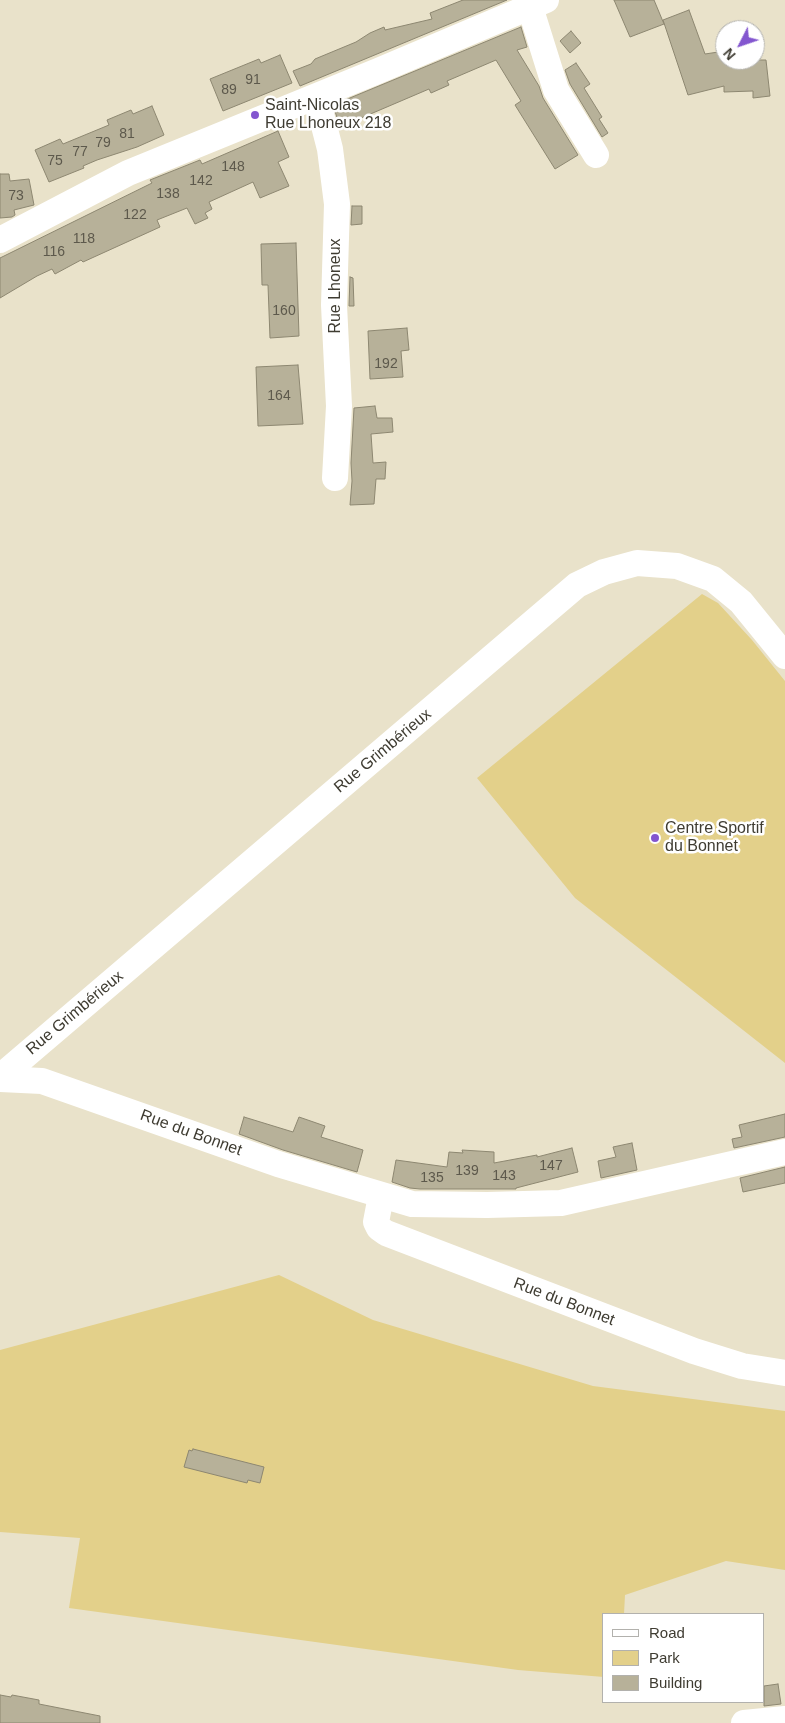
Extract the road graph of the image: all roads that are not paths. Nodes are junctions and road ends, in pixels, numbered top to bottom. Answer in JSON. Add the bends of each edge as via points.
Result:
{"nodes":[{"id":1,"x":538,"y":3,"type":"edge"},
{"id":2,"x":312,"y":98,"type":"junction"},
{"id":3,"x":596,"y":155,"type":"dead end"},
{"id":4,"x":0,"y":240,"type":"edge"},
{"id":5,"x":335,"y":478,"type":"dead end"},
{"id":6,"x":785,"y":656,"type":"edge"},
{"id":7,"x":0,"y":1078,"type":"edge"},
{"id":8,"x":785,"y":1152,"type":"edge"},
{"id":9,"x":381,"y":1196,"type":"junction"},
{"id":10,"x":785,"y":1373,"type":"edge"},
{"id":11,"x":785,"y":1719,"type":"edge"},
{"id":12,"x":744,"y":1723,"type":"edge"}],
"edges":[{"from":1,"to":2,"type":"street"},
{"from":1,"to":3,"type":"street","via":[[556,90]]},
{"from":2,"to":4,"type":"street","via":[[128,172]]},
{"from":2,"to":5,"type":"street","name":"Rue Lhoneux","via":[[321,114],[330,149],[338,204],[334,304],[339,406]]},
{"from":6,"to":7,"type":"street","name":"Rue Grimbérieux","via":[[741,602],[713,579],[677,566],[637,563],[604,572],[577,585]]},
{"from":7,"to":9,"type":"street","name":"Rue du Bonnet","via":[[42,1081],[239,1151]]},
{"from":8,"to":9,"type":"street","name":"Rue du Bonnet","via":[[561,1203],[412,1204]]},
{"from":9,"to":10,"type":"street","name":"Rue du Bonnet","via":[[376,1222],[386,1234],[694,1351],[742,1366]]},
{"from":11,"to":12,"type":"street"}]}
